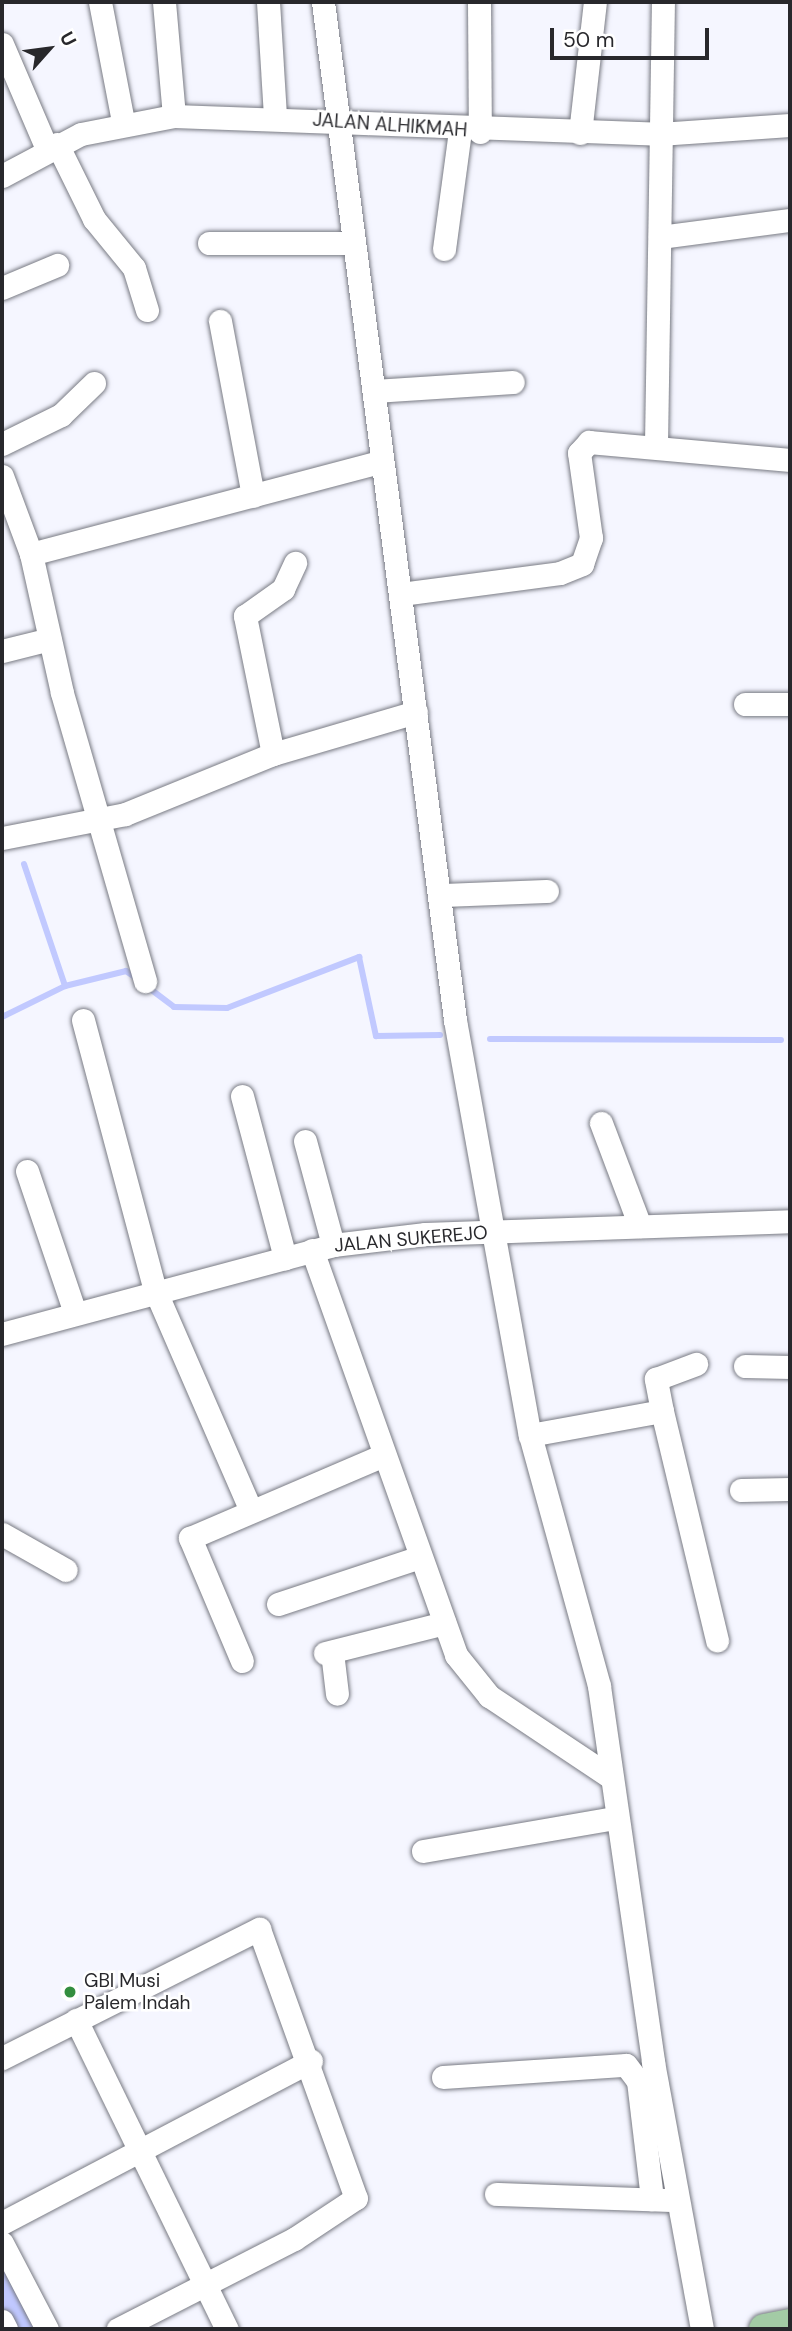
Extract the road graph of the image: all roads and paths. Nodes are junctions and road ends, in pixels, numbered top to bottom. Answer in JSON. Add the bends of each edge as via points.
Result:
{"nodes":[{"id":1,"x":100,"y":2,"type":"edge"},
{"id":2,"x":164,"y":2,"type":"edge"},
{"id":3,"x":268,"y":2,"type":"edge"},
{"id":4,"x":323,"y":2,"type":"edge"},
{"id":5,"x":479,"y":2,"type":"edge"},
{"id":6,"x":595,"y":2,"type":"edge"},
{"id":7,"x":663,"y":2,"type":"edge"},
{"id":8,"x":2,"y":44,"type":"edge"},
{"id":9,"x":174,"y":116,"type":"junction"},
{"id":10,"x":275,"y":116,"type":"junction"},
{"id":11,"x":123,"y":122,"type":"junction"},
{"id":12,"x":342,"y":124,"type":"junction"},
{"id":13,"x":790,"y":125,"type":"edge"},
{"id":14,"x":470,"y":131,"type":"junction"},
{"id":15,"x":580,"y":133,"type":"junction"},
{"id":16,"x":659,"y":134,"type":"junction"},
{"id":17,"x":52,"y":146,"type":"junction"},
{"id":18,"x":2,"y":176,"type":"edge"},
{"id":19,"x":790,"y":220,"type":"edge"},
{"id":20,"x":660,"y":237,"type":"junction"},
{"id":21,"x":209,"y":243,"type":"dead end"},
{"id":22,"x":353,"y":243,"type":"junction"},
{"id":23,"x":444,"y":249,"type":"dead end"},
{"id":24,"x":57,"y":265,"type":"dead end"},
{"id":25,"x":2,"y":288,"type":"edge"},
{"id":26,"x":147,"y":310,"type":"dead end"},
{"id":27,"x":220,"y":321,"type":"dead end"},
{"id":28,"x":513,"y":382,"type":"dead end"},
{"id":29,"x":94,"y":383,"type":"dead end"},
{"id":30,"x":374,"y":391,"type":"junction"},
{"id":31,"x":2,"y":444,"type":"edge"},
{"id":32,"x":656,"y":446,"type":"junction"},
{"id":33,"x":790,"y":460,"type":"edge"},
{"id":34,"x":382,"y":461,"type":"junction"},
{"id":35,"x":2,"y":476,"type":"edge"},
{"id":36,"x":253,"y":496,"type":"junction"},
{"id":37,"x":31,"y":554,"type":"junction"},
{"id":38,"x":295,"y":563,"type":"dead end"},
{"id":39,"x":401,"y":594,"type":"junction"},
{"id":40,"x":50,"y":639,"type":"junction"},
{"id":41,"x":2,"y":650,"type":"edge"},
{"id":42,"x":745,"y":704,"type":"dead end"},
{"id":43,"x":790,"y":704,"type":"edge"},
{"id":44,"x":416,"y":712,"type":"junction"},
{"id":45,"x":273,"y":754,"type":"junction"},
{"id":46,"x":98,"y":821,"type":"junction"},
{"id":47,"x":2,"y":838,"type":"edge"},
{"id":48,"x":547,"y":891,"type":"dead end"},
{"id":49,"x":442,"y":895,"type":"junction"},
{"id":50,"x":145,"y":981,"type":"dead end"},
{"id":51,"x":83,"y":1020,"type":"dead end"},
{"id":52,"x":242,"y":1096,"type":"dead end"},
{"id":53,"x":601,"y":1123,"type":"dead end"},
{"id":54,"x":305,"y":1140,"type":"dead end"},
{"id":55,"x":27,"y":1171,"type":"dead end"},
{"id":56,"x":790,"y":1221,"type":"edge"},
{"id":57,"x":640,"y":1226,"type":"junction"},
{"id":58,"x":493,"y":1232,"type":"junction"},
{"id":59,"x":322,"y":1248,"type":"junction"},
{"id":60,"x":285,"y":1258,"type":"junction"},
{"id":61,"x":155,"y":1290,"type":"junction"},
{"id":62,"x":75,"y":1313,"type":"junction"},
{"id":63,"x":2,"y":1334,"type":"edge"},
{"id":64,"x":696,"y":1364,"type":"dead end"},
{"id":65,"x":745,"y":1366,"type":"dead end"},
{"id":66,"x":790,"y":1367,"type":"edge"},
{"id":67,"x":662,"y":1411,"type":"junction"},
{"id":68,"x":530,"y":1436,"type":"junction"},
{"id":69,"x":384,"y":1455,"type":"junction"},
{"id":70,"x":790,"y":1489,"type":"edge"},
{"id":71,"x":741,"y":1490,"type":"dead end"},
{"id":72,"x":250,"y":1509,"type":"junction"},
{"id":73,"x":2,"y":1534,"type":"edge"},
{"id":74,"x":420,"y":1557,"type":"junction"},
{"id":75,"x":66,"y":1570,"type":"dead end"},
{"id":76,"x":278,"y":1604,"type":"dead end"},
{"id":77,"x":444,"y":1623,"type":"junction"},
{"id":78,"x":717,"y":1640,"type":"dead end"},
{"id":79,"x":242,"y":1661,"type":"dead end"},
{"id":80,"x":337,"y":1694,"type":"dead end"},
{"id":81,"x":609,"y":1776,"type":"junction"},
{"id":82,"x":615,"y":1818,"type":"junction"},
{"id":83,"x":423,"y":1851,"type":"dead end"},
{"id":84,"x":76,"y":2020,"type":"junction"},
{"id":85,"x":2,"y":2058,"type":"edge"},
{"id":86,"x":311,"y":2061,"type":"junction"},
{"id":87,"x":443,"y":2077,"type":"dead end"},
{"id":88,"x":139,"y":2153,"type":"junction"},
{"id":89,"x":496,"y":2194,"type":"dead end"},
{"id":90,"x":652,"y":2199,"type":"junction"},
{"id":91,"x":677,"y":2200,"type":"junction"},
{"id":92,"x":2,"y":2223,"type":"edge"},
{"id":93,"x":2,"y":2244,"type":"edge"},
{"id":94,"x":205,"y":2286,"type":"junction"},
{"id":95,"x":2,"y":2321,"type":"edge"},
{"id":96,"x":790,"y":2324,"type":"edge"},
{"id":97,"x":6,"y":2329,"type":"edge"},
{"id":98,"x":47,"y":2329,"type":"edge"},
{"id":99,"x":117,"y":2329,"type":"edge"},
{"id":100,"x":226,"y":2329,"type":"edge"},
{"id":101,"x":702,"y":2329,"type":"edge"},
{"id":102,"x":764,"y":2329,"type":"edge"}],
"edges":[{"from":1,"to":11,"type":"street"},
{"from":2,"to":9,"type":"street"},
{"from":3,"to":10,"type":"street"},
{"from":4,"to":12,"type":"street"},
{"from":5,"to":14,"type":"street"},
{"from":6,"to":15,"type":"street"},
{"from":7,"to":16,"type":"street"},
{"from":8,"to":17,"type":"street"},
{"from":9,"to":10,"type":"street","name":"JALAN ALHIKMAH"},
{"from":9,"to":11,"type":"street","name":"JALAN ALHIKMAH"},
{"from":10,"to":12,"type":"street","name":"JALAN ALHIKMAH"},
{"from":11,"to":17,"type":"street","name":"JALAN ALHIKMAH"},
{"from":12,"to":14,"type":"street","name":"JALAN ALHIKMAH"},
{"from":12,"to":22,"type":"street"},
{"from":13,"to":16,"type":"street","name":"JALAN ALHIKMAH"},
{"from":14,"to":15,"type":"street","name":"JALAN ALHIKMAH"},
{"from":14,"to":23,"type":"street"},
{"from":15,"to":16,"type":"street","name":"JALAN ALHIKMAH"},
{"from":16,"to":20,"type":"street"},
{"from":17,"to":18,"type":"street","name":"JALAN ALHIKMAH"},
{"from":17,"to":26,"type":"street","via":[[94,219],[134,268]]},
{"from":19,"to":20,"type":"street"},
{"from":20,"to":32,"type":"street"},
{"from":21,"to":22,"type":"street"},
{"from":22,"to":30,"type":"street"},
{"from":24,"to":25,"type":"street"},
{"from":27,"to":36,"type":"street"},
{"from":28,"to":30,"type":"street"},
{"from":29,"to":31,"type":"street","via":[[61,415]]},
{"from":30,"to":34,"type":"street"},
{"from":32,"to":33,"type":"street"},
{"from":32,"to":39,"type":"street","via":[[596,441],[580,450],[591,538],[589,553],[573,570]]},
{"from":34,"to":36,"type":"street"},
{"from":34,"to":39,"type":"street"},
{"from":35,"to":37,"type":"street"},
{"from":36,"to":37,"type":"street"},
{"from":37,"to":40,"type":"street"},
{"from":38,"to":45,"type":"street","via":[[282,591],[245,616]]},
{"from":39,"to":44,"type":"street"},
{"from":40,"to":41,"type":"street"},
{"from":40,"to":46,"type":"street"},
{"from":42,"to":43,"type":"street"},
{"from":44,"to":45,"type":"street"},
{"from":44,"to":49,"type":"street"},
{"from":45,"to":46,"type":"street","via":[[150,806]]},
{"from":46,"to":47,"type":"street"},
{"from":46,"to":50,"type":"street"},
{"from":48,"to":49,"type":"street"},
{"from":49,"to":58,"type":"street","via":[[455,1020]]},
{"from":51,"to":61,"type":"street"},
{"from":52,"to":60,"type":"street"},
{"from":53,"to":57,"type":"street"},
{"from":54,"to":59,"type":"street"},
{"from":55,"to":62,"type":"street"},
{"from":56,"to":57,"type":"street","name":"JALAN SUKEREJO"},
{"from":57,"to":58,"type":"street","name":"JALAN SUKEREJO"},
{"from":58,"to":59,"type":"street","name":"JALAN SUKEREJO"},
{"from":58,"to":68,"type":"street"},
{"from":59,"to":60,"type":"street","name":"JALAN SUKEREJO"},
{"from":59,"to":69,"type":"street"},
{"from":60,"to":61,"type":"street","name":"JALAN SUKEREJO"},
{"from":61,"to":62,"type":"street","name":"JALAN SUKEREJO"},
{"from":61,"to":72,"type":"street"},
{"from":62,"to":63,"type":"street","name":"JALAN SUKEREJO"},
{"from":64,"to":67,"type":"street","via":[[656,1379]]},
{"from":65,"to":66,"type":"street"},
{"from":67,"to":68,"type":"street"},
{"from":67,"to":78,"type":"street"},
{"from":68,"to":81,"type":"street","via":[[590,1645]]},
{"from":69,"to":72,"type":"street"},
{"from":69,"to":74,"type":"street"},
{"from":70,"to":71,"type":"street"},
{"from":72,"to":79,"type":"street","via":[[189,1541]]},
{"from":73,"to":75,"type":"street"},
{"from":74,"to":76,"type":"street"},
{"from":74,"to":77,"type":"street"},
{"from":77,"to":80,"type":"street","via":[[329,1653]]},
{"from":77,"to":81,"type":"street","via":[[480,1688]]},
{"from":81,"to":82,"type":"street"},
{"from":82,"to":83,"type":"street"},
{"from":82,"to":91,"type":"street"},
{"from":84,"to":85,"type":"street"},
{"from":84,"to":86,"type":"street","via":[[259,1929]]},
{"from":84,"to":88,"type":"street"},
{"from":86,"to":88,"type":"street"},
{"from":86,"to":94,"type":"street","via":[[356,2198]]},
{"from":87,"to":90,"type":"street","via":[[626,2065],[638,2081]]},
{"from":88,"to":92,"type":"street"},
{"from":88,"to":94,"type":"street"},
{"from":89,"to":90,"type":"street"},
{"from":90,"to":91,"type":"street"},
{"from":91,"to":101,"type":"street"},
{"from":93,"to":98,"type":"street"},
{"from":94,"to":99,"type":"street"},
{"from":94,"to":100,"type":"street"},
{"from":95,"to":97,"type":"street"},
{"from":96,"to":102,"type":"main road"}]}
